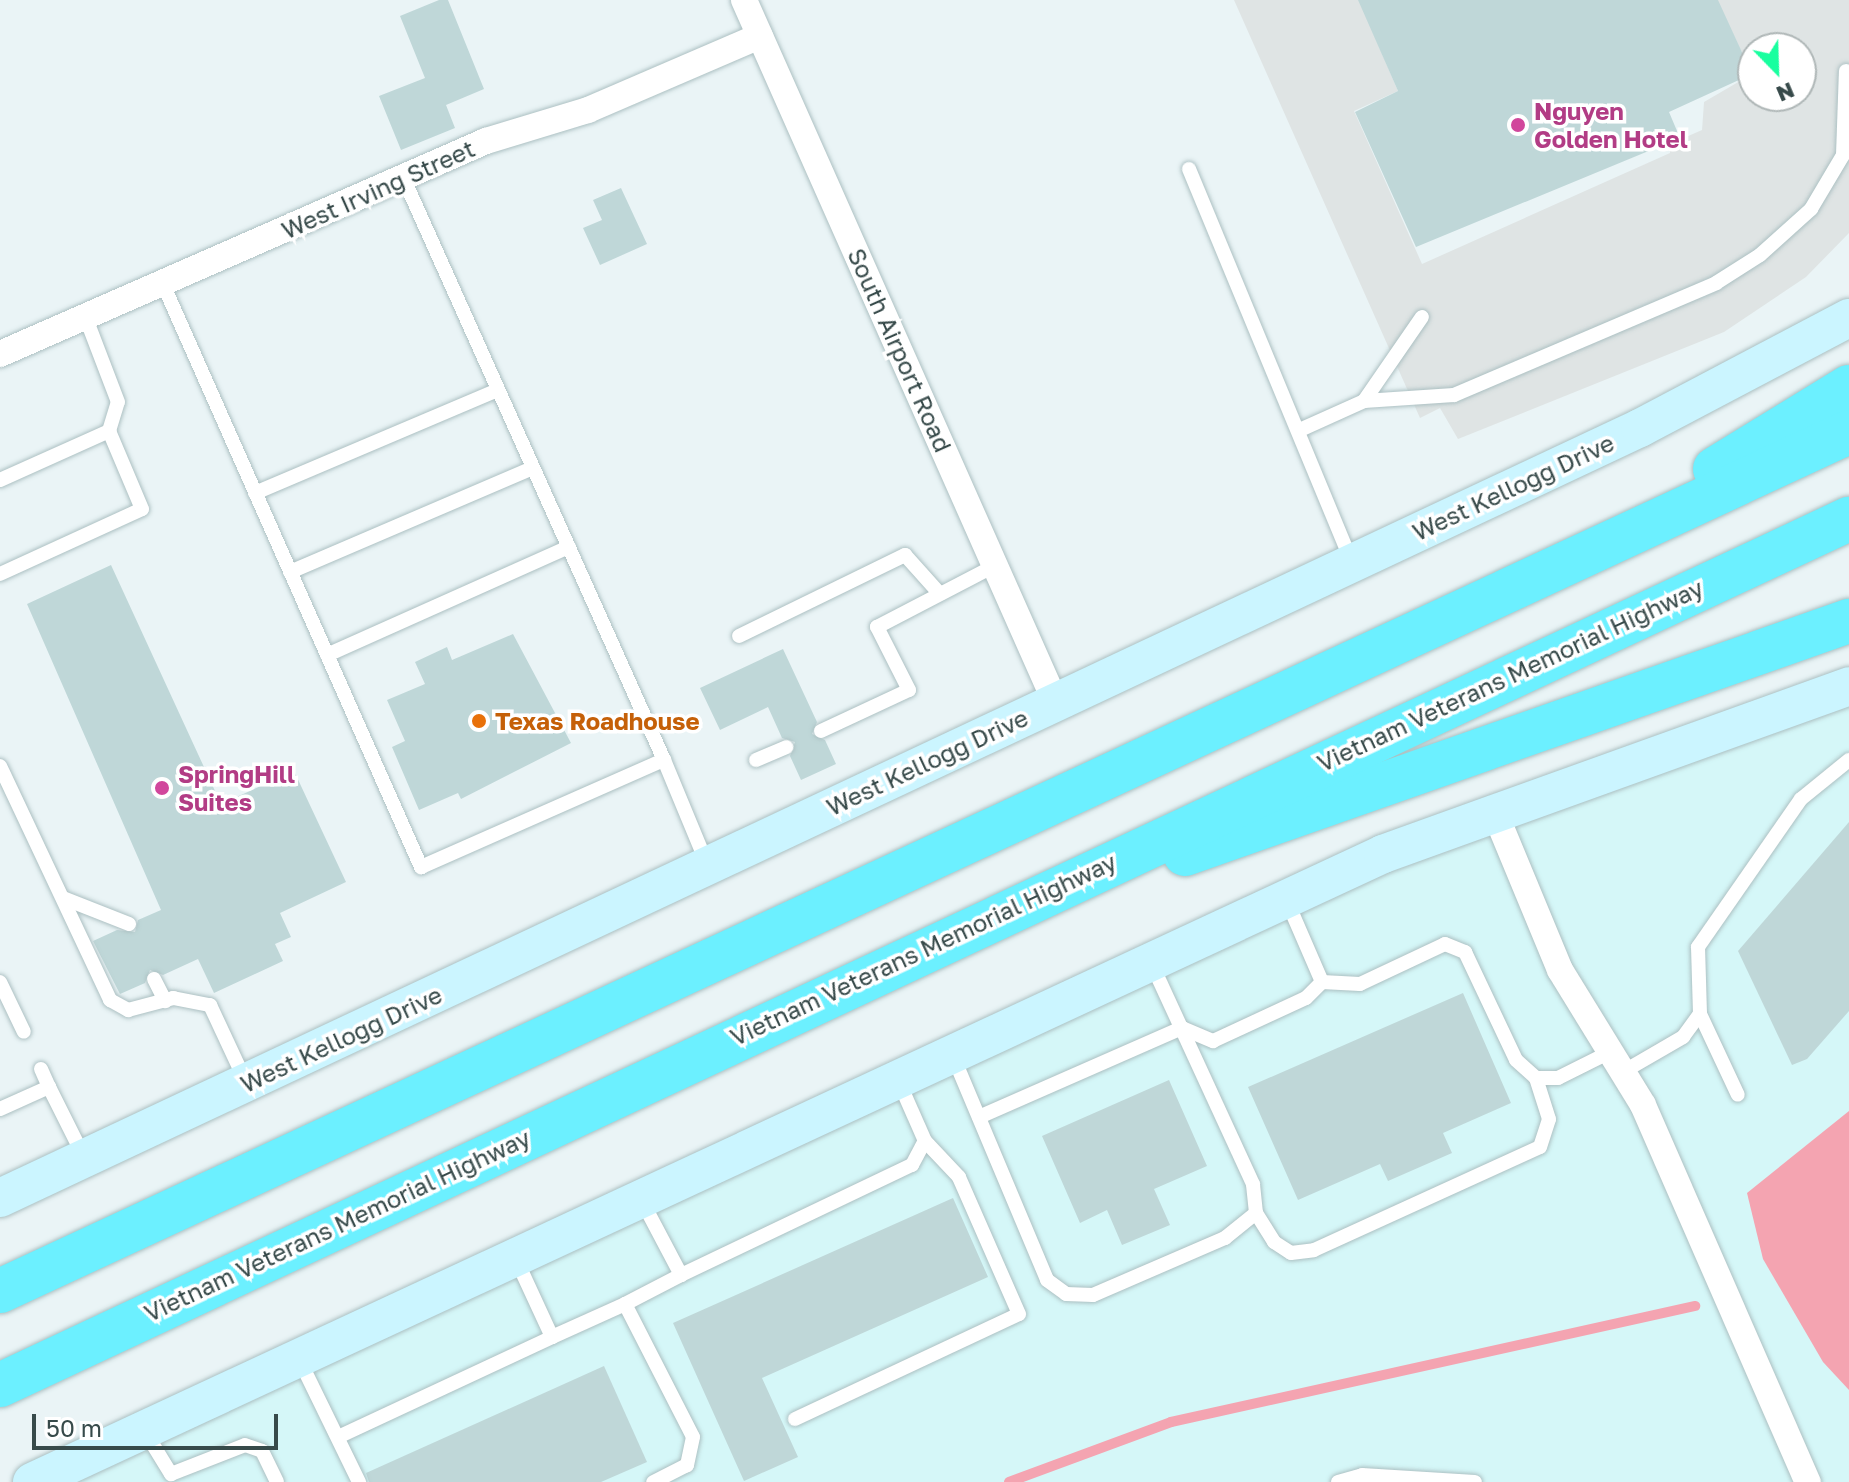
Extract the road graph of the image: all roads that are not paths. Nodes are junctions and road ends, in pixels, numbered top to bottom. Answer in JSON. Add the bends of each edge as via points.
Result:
{"nodes":[{"id":1,"x":744,"y":0,"type":"edge"},
{"id":2,"x":760,"y":36,"type":"junction"},
{"id":3,"x":1846,"y":71,"type":"dead end"},
{"id":4,"x":1189,"y":169,"type":"dead end"},
{"id":5,"x":403,"y":177,"type":"junction"},
{"id":6,"x":163,"y":284,"type":"junction"},
{"id":7,"x":1422,"y":317,"type":"dead end"},
{"id":8,"x":86,"y":318,"type":"junction"},
{"id":9,"x":1849,"y":318,"type":"edge"},
{"id":10,"x":0,"y":354,"type":"edge"},
{"id":11,"x":1849,"y":387,"type":"edge"},
{"id":12,"x":498,"y":390,"type":"junction"},
{"id":13,"x":1364,"y":401,"type":"junction"},
{"id":14,"x":1302,"y":429,"type":"junction"},
{"id":15,"x":109,"y":431,"type":"junction"},
{"id":16,"x":1849,"y":432,"type":"edge"},
{"id":17,"x":533,"y":468,"type":"junction"},
{"id":18,"x":0,"y":480,"type":"edge"},
{"id":19,"x":255,"y":493,"type":"junction"},
{"id":20,"x":1849,"y":519,"type":"edge"},
{"id":21,"x":569,"y":547,"type":"junction"},
{"id":22,"x":1594,"y":549,"type":"junction"},
{"id":23,"x":1353,"y":562,"type":"junction"},
{"id":24,"x":996,"y":565,"type":"junction"},
{"id":25,"x":290,"y":572,"type":"junction"},
{"id":26,"x":0,"y":574,"type":"edge"},
{"id":27,"x":940,"y":594,"type":"junction"},
{"id":28,"x":1849,"y":621,"type":"edge"},
{"id":29,"x":739,"y":636,"type":"dead end"},
{"id":30,"x":327,"y":655,"type":"junction"},
{"id":31,"x":1849,"y":686,"type":"edge"},
{"id":32,"x":1055,"y":701,"type":"junction"},
{"id":33,"x":821,"y":731,"type":"dead end"},
{"id":34,"x":786,"y":747,"type":"dead end"},
{"id":35,"x":664,"y":760,"type":"junction"},
{"id":36,"x":756,"y":760,"type":"dead end"},
{"id":37,"x":1849,"y":760,"type":"edge"},
{"id":38,"x":0,"y":766,"type":"edge"},
{"id":39,"x":1495,"y":813,"type":"junction"},
{"id":40,"x":708,"y":866,"type":"junction"},
{"id":41,"x":63,"y":898,"type":"junction"},
{"id":42,"x":1286,"y":898,"type":"junction"},
{"id":43,"x":129,"y":924,"type":"dead end"},
{"id":44,"x":927,"y":947,"type":"junction"},
{"id":45,"x":1150,"y":959,"type":"junction"},
{"id":46,"x":154,"y":979,"type":"dead end"},
{"id":47,"x":0,"y":982,"type":"edge"},
{"id":48,"x":1322,"y":982,"type":"junction"},
{"id":49,"x":165,"y":1001,"type":"junction"},
{"id":50,"x":1700,"y":1014,"type":"junction"},
{"id":51,"x":1182,"y":1028,"type":"junction"},
{"id":52,"x":24,"y":1032,"type":"dead end"},
{"id":53,"x":951,"y":1052,"type":"junction"},
{"id":54,"x":1615,"y":1063,"type":"junction"},
{"id":55,"x":41,"y":1069,"type":"dead end"},
{"id":56,"x":896,"y":1077,"type":"junction"},
{"id":57,"x":1536,"y":1078,"type":"junction"},
{"id":58,"x":247,"y":1084,"type":"junction"},
{"id":59,"x":49,"y":1087,"type":"junction"},
{"id":60,"x":1738,"y":1095,"type":"dead end"},
{"id":61,"x":0,"y":1109,"type":"edge"},
{"id":62,"x":979,"y":1117,"type":"junction"},
{"id":63,"x":925,"y":1141,"type":"junction"},
{"id":64,"x":85,"y":1159,"type":"junction"},
{"id":65,"x":639,"y":1197,"type":"junction"},
{"id":66,"x":0,"y":1198,"type":"edge"},
{"id":67,"x":1256,"y":1213,"type":"junction"},
{"id":68,"x":514,"y":1256,"type":"junction"},
{"id":69,"x":681,"y":1275,"type":"junction"},
{"id":70,"x":0,"y":1291,"type":"edge"},
{"id":71,"x":625,"y":1304,"type":"junction"},
{"id":72,"x":552,"y":1337,"type":"junction"},
{"id":73,"x":298,"y":1357,"type":"junction"},
{"id":74,"x":0,"y":1385,"type":"edge"},
{"id":75,"x":795,"y":1419,"type":"dead end"},
{"id":76,"x":144,"y":1429,"type":"junction"},
{"id":77,"x":338,"y":1437,"type":"junction"},
{"id":78,"x":32,"y":1482,"type":"edge"},
{"id":79,"x":277,"y":1482,"type":"edge"},
{"id":80,"x":359,"y":1482,"type":"edge"},
{"id":81,"x":653,"y":1482,"type":"edge"},
{"id":82,"x":1338,"y":1482,"type":"edge"},
{"id":83,"x":1475,"y":1482,"type":"edge"},
{"id":84,"x":1808,"y":1482,"type":"edge"}],
"edges":[{"from":1,"to":2,"type":"street","name":"South Airport Road"},
{"from":2,"to":5,"type":"street","name":"West Irving Street","via":[[588,110],[486,141]]},
{"from":2,"to":24,"type":"street","name":"South Airport Road"},
{"from":3,"to":13,"type":"lane","via":[[1843,155],[1811,209],[1760,255],[1716,283],[1454,395]]},
{"from":4,"to":14,"type":"lane"},
{"from":5,"to":6,"type":"street","name":"West Irving Street"},
{"from":5,"to":12,"type":"lane"},
{"from":6,"to":8,"type":"street","name":"West Irving Street"},
{"from":6,"to":19,"type":"lane"},
{"from":7,"to":13,"type":"lane"},
{"from":8,"to":10,"type":"street","name":"West Irving Street"},
{"from":8,"to":15,"type":"lane","via":[[118,402]]},
{"from":9,"to":23,"type":"main road","name":"West Kellogg Drive","via":[[1640,428]]},
{"from":11,"to":22,"type":"highway"},
{"from":12,"to":17,"type":"lane"},
{"from":12,"to":19,"type":"lane"},
{"from":13,"to":14,"type":"lane"},
{"from":14,"to":23,"type":"lane"},
{"from":15,"to":18,"type":"lane"},
{"from":15,"to":26,"type":"lane","via":[[142,509]]},
{"from":16,"to":22,"type":"highway"},
{"from":17,"to":21,"type":"lane"},
{"from":17,"to":25,"type":"lane"},
{"from":19,"to":25,"type":"lane"},
{"from":20,"to":44,"type":"highway","name":"Vietnam Veterans Memorial Highway"},
{"from":21,"to":30,"type":"lane"},
{"from":21,"to":35,"type":"lane"},
{"from":22,"to":70,"type":"highway"},
{"from":23,"to":32,"type":"main road","name":"West Kellogg Drive"},
{"from":24,"to":27,"type":"lane"},
{"from":24,"to":32,"type":"street","name":"South Airport Road"},
{"from":25,"to":30,"type":"lane"},
{"from":27,"to":29,"type":"lane","via":[[905,555]]},
{"from":27,"to":33,"type":"lane","via":[[877,627],[909,690]]},
{"from":28,"to":44,"type":"highway"},
{"from":30,"to":35,"type":"lane","via":[[421,867]]},
{"from":31,"to":39,"type":"main road"},
{"from":32,"to":40,"type":"main road","name":"West Kellogg Drive"},
{"from":34,"to":36,"type":"lane"},
{"from":35,"to":40,"type":"lane"},
{"from":37,"to":50,"type":"lane","via":[[1801,799],[1698,947]]},
{"from":38,"to":41,"type":"lane"},
{"from":39,"to":42,"type":"main road"},
{"from":39,"to":54,"type":"street","via":[[1560,970]]},
{"from":40,"to":58,"type":"main road","name":"West Kellogg Drive"},
{"from":41,"to":43,"type":"lane"},
{"from":41,"to":49,"type":"lane","via":[[110,1000],[128,1010]]},
{"from":42,"to":45,"type":"main road"},
{"from":42,"to":48,"type":"lane"},
{"from":44,"to":74,"type":"highway","name":"Vietnam Veterans Memorial Highway"},
{"from":45,"to":51,"type":"lane"},
{"from":45,"to":53,"type":"main road"},
{"from":46,"to":49,"type":"lane"},
{"from":47,"to":52,"type":"lane"},
{"from":48,"to":51,"type":"lane","via":[[1306,998],[1213,1041]]},
{"from":48,"to":57,"type":"lane","via":[[1360,984],[1445,944],[1465,952],[1516,1060]]},
{"from":49,"to":58,"type":"lane","via":[[210,1005]]},
{"from":50,"to":54,"type":"lane","via":[[1683,1037]]},
{"from":50,"to":60,"type":"lane"},
{"from":51,"to":62,"type":"lane"},
{"from":51,"to":67,"type":"lane","via":[[1253,1184]]},
{"from":53,"to":56,"type":"main road"},
{"from":53,"to":62,"type":"lane"},
{"from":54,"to":57,"type":"lane","via":[[1558,1078]]},
{"from":54,"to":84,"type":"street","via":[[1643,1105]]},
{"from":55,"to":59,"type":"lane"},
{"from":56,"to":63,"type":"lane"},
{"from":56,"to":65,"type":"main road"},
{"from":57,"to":67,"type":"lane","via":[[1549,1119],[1540,1147],[1314,1250],[1291,1253],[1274,1242]]},
{"from":58,"to":64,"type":"main road","name":"West Kellogg Drive"},
{"from":59,"to":61,"type":"lane"},
{"from":59,"to":64,"type":"lane"},
{"from":62,"to":67,"type":"lane","via":[[1047,1280],[1066,1294],[1093,1295],[1225,1238]]},
{"from":63,"to":69,"type":"lane","via":[[912,1165]]},
{"from":63,"to":75,"type":"lane","via":[[959,1177],[1019,1314]]},
{"from":64,"to":66,"type":"main road","name":"West Kellogg Drive"},
{"from":65,"to":68,"type":"main road"},
{"from":65,"to":69,"type":"lane"},
{"from":68,"to":72,"type":"lane"},
{"from":68,"to":73,"type":"main road"},
{"from":69,"to":71,"type":"lane"},
{"from":71,"to":72,"type":"lane"},
{"from":71,"to":81,"type":"lane","via":[[693,1437],[687,1465]]},
{"from":72,"to":77,"type":"lane"},
{"from":73,"to":76,"type":"main road"},
{"from":73,"to":77,"type":"lane"},
{"from":76,"to":78,"type":"main road"},
{"from":76,"to":79,"type":"lane","via":[[171,1474],[245,1445],[262,1451]]},
{"from":77,"to":80,"type":"lane"},
{"from":82,"to":83,"type":"lane","via":[[1362,1475]]}]}
